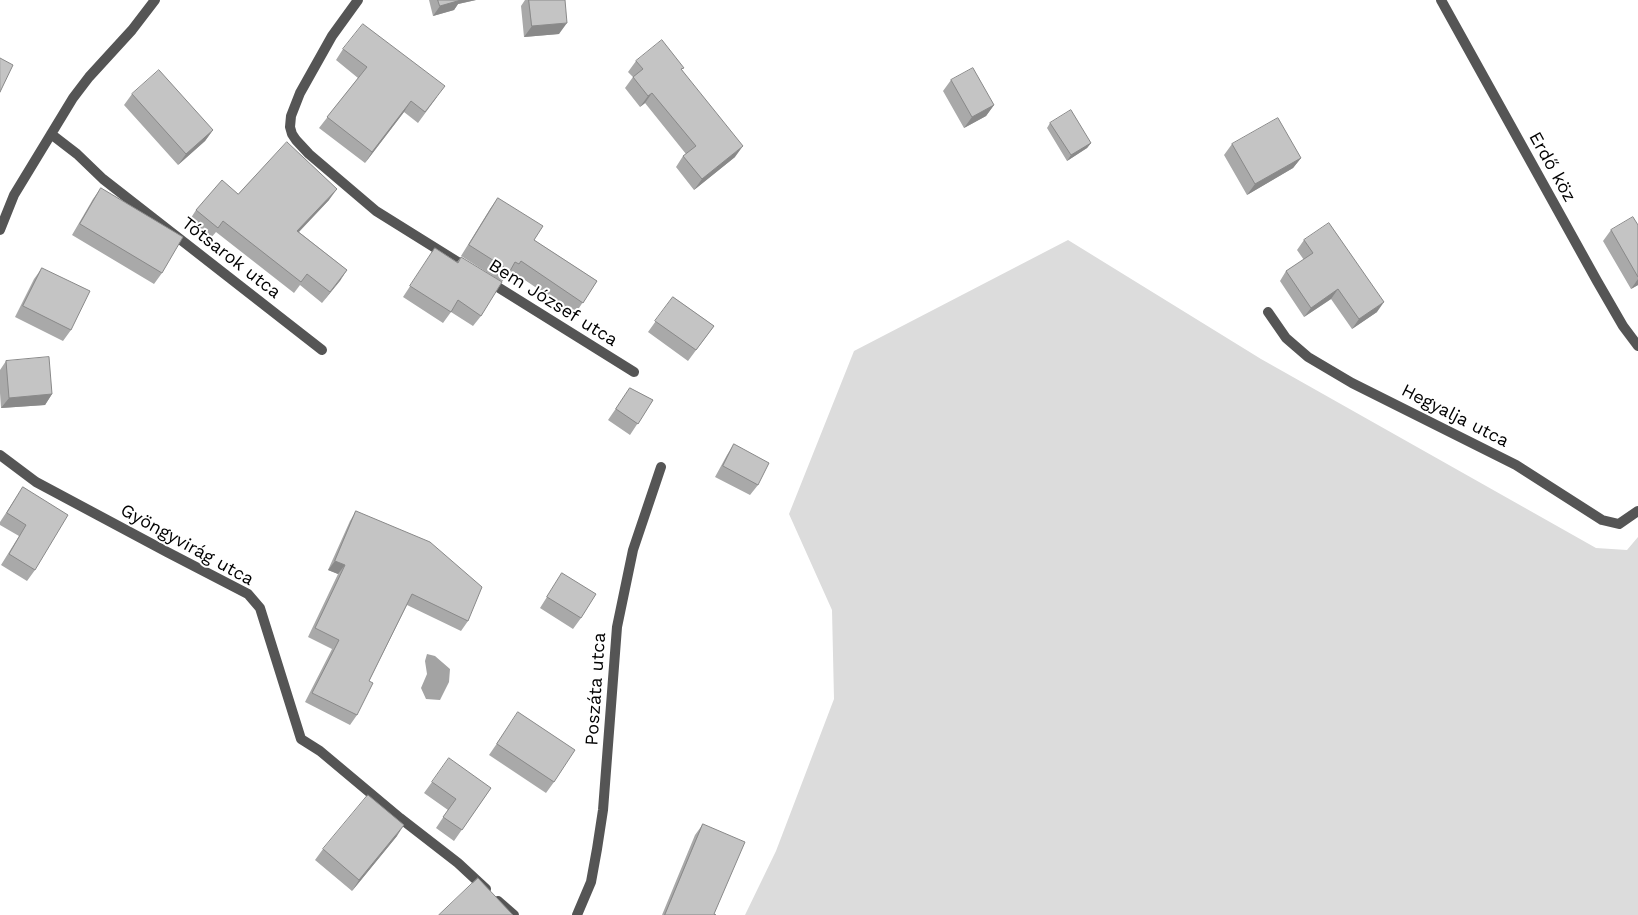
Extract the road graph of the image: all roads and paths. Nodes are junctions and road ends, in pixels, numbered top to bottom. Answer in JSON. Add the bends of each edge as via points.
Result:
{"nodes":[{"id":1,"x":155,"y":0,"type":"edge"},
{"id":2,"x":358,"y":0,"type":"edge"},
{"id":3,"x":1441,"y":0,"type":"edge"},
{"id":4,"x":51,"y":134,"type":"junction"},
{"id":5,"x":0,"y":230,"type":"edge"},
{"id":6,"x":1268,"y":312,"type":"dead end"},
{"id":7,"x":1638,"y":346,"type":"edge"},
{"id":8,"x":322,"y":350,"type":"dead end"},
{"id":9,"x":634,"y":372,"type":"dead end"},
{"id":10,"x":0,"y":455,"type":"edge"},
{"id":11,"x":661,"y":467,"type":"dead end"},
{"id":12,"x":1638,"y":511,"type":"edge"},
{"id":13,"x":514,"y":915,"type":"edge"},
{"id":14,"x":577,"y":915,"type":"edge"}],
"edges":[{"from":1,"to":4,"type":"street","via":[[89,76]]},
{"from":2,"to":9,"type":"street","name":"Bem József utca","via":[[332,36],[300,93],[290,127],[296,140],[376,211]]},
{"from":3,"to":7,"type":"street","name":"Erdő köz","via":[[1597,281]]},
{"from":4,"to":5,"type":"street","via":[[14,195]]},
{"from":4,"to":8,"type":"street","name":"Tótsarok utca","via":[[103,179]]},
{"from":6,"to":12,"type":"street","name":"Hegyalja utca","via":[[1286,338],[1308,357],[1352,383],[1516,465],[1602,520],[1619,524]]},
{"from":10,"to":13,"type":"street","name":"Gyöngyvirág utca","via":[[36,482],[248,594],[260,608],[301,738],[458,863]]},
{"from":11,"to":14,"type":"street","name":"Poszáta utca","via":[[634,550],[617,627],[599,839],[591,882]]}]}
